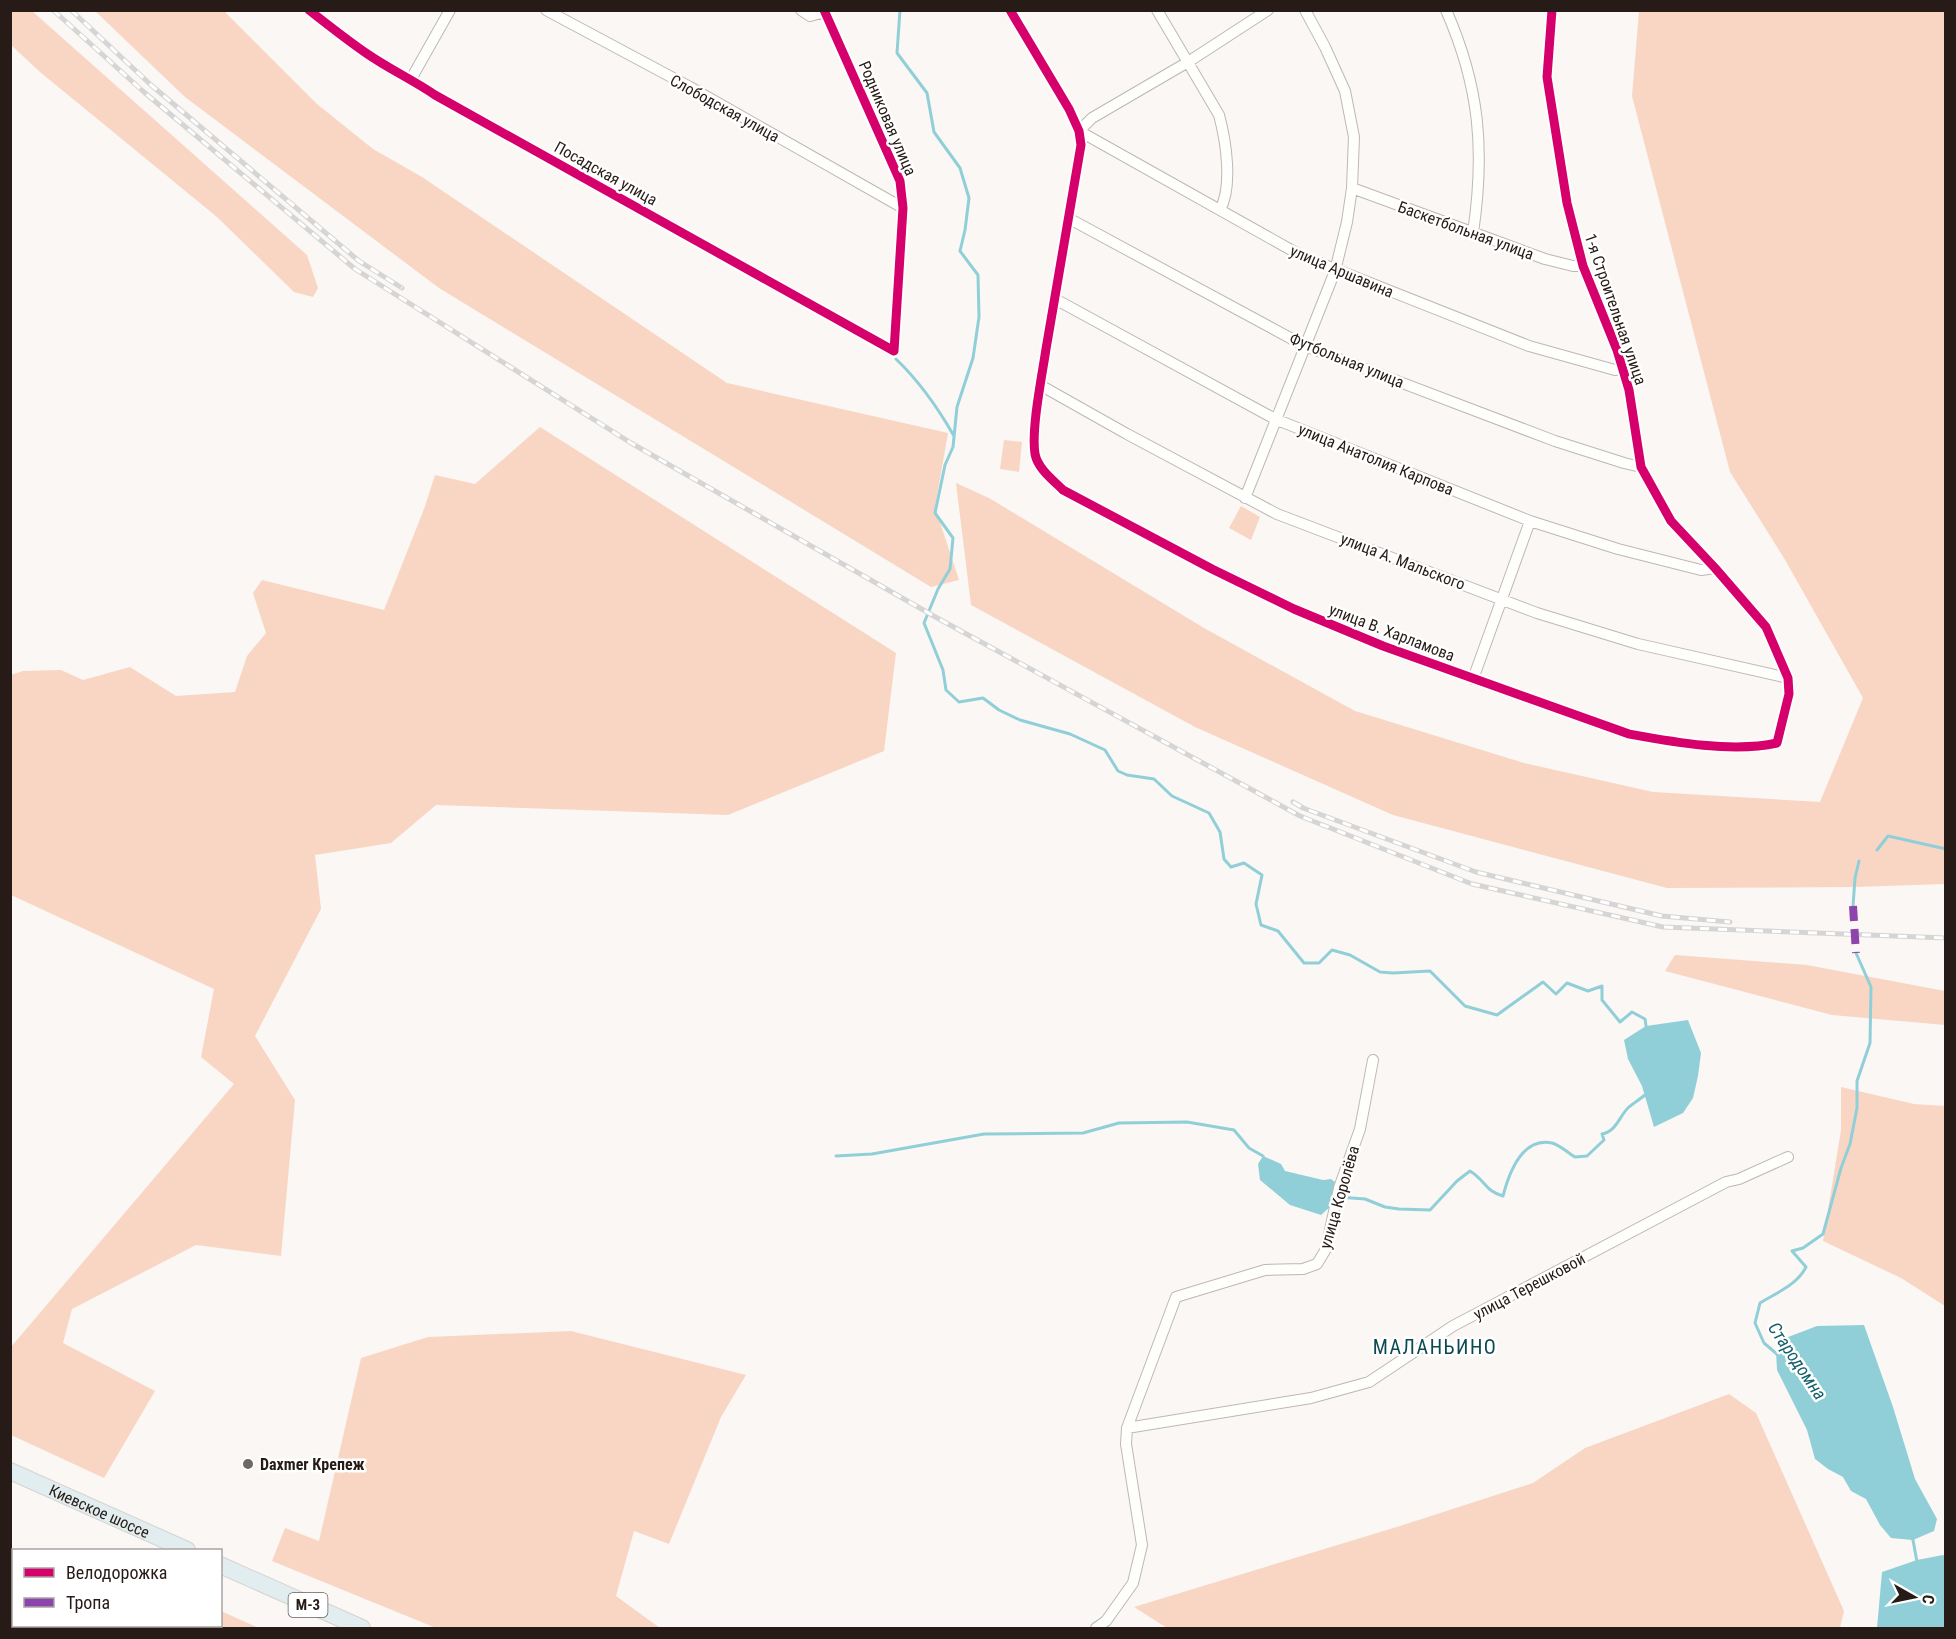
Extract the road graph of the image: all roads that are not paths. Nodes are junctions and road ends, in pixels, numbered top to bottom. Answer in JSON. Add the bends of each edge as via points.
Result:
{"nodes":[{"id":1,"x":309,"y":10,"type":"edge"},
{"id":2,"x":450,"y":10,"type":"edge"},
{"id":3,"x":546,"y":10,"type":"edge"},
{"id":4,"x":801,"y":10,"type":"edge"},
{"id":5,"x":1010,"y":10,"type":"edge"},
{"id":6,"x":1157,"y":10,"type":"edge"},
{"id":7,"x":1268,"y":10,"type":"edge"},
{"id":8,"x":1305,"y":10,"type":"edge"},
{"id":9,"x":1446,"y":10,"type":"edge"},
{"id":10,"x":1552,"y":10,"type":"edge"},
{"id":11,"x":824,"y":11,"type":"edge"},
{"id":12,"x":1188,"y":62,"type":"junction"},
{"id":13,"x":411,"y":79,"type":"junction"},
{"id":14,"x":1079,"y":131,"type":"junction"},
{"id":15,"x":1352,"y":188,"type":"junction"},
{"id":16,"x":903,"y":208,"type":"junction"},
{"id":17,"x":1220,"y":210,"type":"junction"},
{"id":18,"x":1068,"y":218,"type":"junction"},
{"id":19,"x":1473,"y":233,"type":"junction"},
{"id":20,"x":1583,"y":266,"type":"junction"},
{"id":21,"x":1335,"y":271,"type":"junction"},
{"id":22,"x":1055,"y":299,"type":"junction"},
{"id":23,"x":1305,"y":346,"type":"junction"},
{"id":24,"x":894,"y":351,"type":"joint"},
{"id":25,"x":1622,"y":369,"type":"junction"},
{"id":26,"x":1040,"y":386,"type":"junction"},
{"id":27,"x":1275,"y":419,"type":"junction"},
{"id":28,"x":1641,"y":467,"type":"junction"},
{"id":29,"x":1245,"y":498,"type":"junction"},
{"id":30,"x":1530,"y":521,"type":"junction"},
{"id":31,"x":1715,"y":568,"type":"junction"},
{"id":32,"x":1501,"y":598,"type":"junction"},
{"id":33,"x":1788,"y":678,"type":"junction"},
{"id":34,"x":1473,"y":679,"type":"junction"},
{"id":35,"x":1373,"y":1060,"type":"dead end"},
{"id":36,"x":1788,"y":1157,"type":"dead end"},
{"id":37,"x":1127,"y":1428,"type":"junction"},
{"id":38,"x":10,"y":1472,"type":"edge"},
{"id":39,"x":183,"y":1549,"type":"edge"},
{"id":40,"x":222,"y":1566,"type":"edge"},
{"id":41,"x":362,"y":1629,"type":"edge"},
{"id":42,"x":1096,"y":1629,"type":"edge"}],
"edges":[{"from":1,"to":13,"type":"street","name":"Посадская улица","via":[[367,53]]},
{"from":2,"to":13,"type":"street"},
{"from":3,"to":16,"type":"street","name":"Слободская улица"},
{"from":4,"to":11,"type":"street","via":[[810,16]]},
{"from":5,"to":14,"type":"street"},
{"from":6,"to":12,"type":"street"},
{"from":7,"to":12,"type":"street"},
{"from":8,"to":15,"type":"street","via":[[1345,91],[1354,137]]},
{"from":9,"to":19,"type":"street","via":[[1461,44],[1474,96],[1480,151]]},
{"from":10,"to":20,"type":"street","name":"1-я Строительная улица","via":[[1547,77],[1567,203]]},
{"from":11,"to":16,"type":"street","name":"Родниковая улица","via":[[900,181]]},
{"from":12,"to":14,"type":"street","via":[[1092,118]]},
{"from":12,"to":17,"type":"street","via":[[1216,109],[1223,132],[1226,185]]},
{"from":13,"to":24,"type":"street","name":"Посадская улица"},
{"from":14,"to":17,"type":"street","name":"улица Аршавина"},
{"from":14,"to":18,"type":"street","name":"улица В. Харламова","via":[[1081,145]]},
{"from":15,"to":19,"type":"street","name":"Баскетбольная улица"},
{"from":15,"to":21,"type":"street"},
{"from":16,"to":24,"type":"street","name":"Родниковая улица"},
{"from":17,"to":21,"type":"street","name":"улица Аршавина"},
{"from":18,"to":22,"type":"street","name":"улица В. Харламова"},
{"from":18,"to":23,"type":"street","name":"Футбольная улица"},
{"from":19,"to":20,"type":"street","name":"Баскетбольная улица","via":[[1545,259]]},
{"from":20,"to":25,"type":"street","name":"1-я Строительная улица"},
{"from":21,"to":23,"type":"street"},
{"from":21,"to":25,"type":"street","name":"улица Аршавина","via":[[1529,346]]},
{"from":22,"to":26,"type":"street","name":"улица В. Харламова"},
{"from":22,"to":27,"type":"street","name":"улица Анатолия Карпова"},
{"from":23,"to":27,"type":"street"},
{"from":23,"to":28,"type":"street","name":"Футбольная улица","via":[[1555,441]]},
{"from":25,"to":28,"type":"street","name":"1-я Строительная улица"},
{"from":26,"to":29,"type":"street","name":"улица А. Мальского"},
{"from":26,"to":34,"type":"street","name":"улица В. Харламова","via":[[1036,456],[1043,471],[1063,490],[1294,609]]},
{"from":27,"to":29,"type":"street"},
{"from":27,"to":30,"type":"street","name":"улица Анатолия Карпова"},
{"from":28,"to":31,"type":"street","name":"1-я Строительная улица","via":[[1671,521]]},
{"from":29,"to":32,"type":"street","name":"улица А. Мальского","via":[[1277,514]]},
{"from":30,"to":31,"type":"street","name":"улица Анатолия Карпова","via":[[1618,549],[1701,570]]},
{"from":30,"to":32,"type":"street"},
{"from":31,"to":33,"type":"street","name":"1-я Строительная улица","via":[[1766,627]]},
{"from":32,"to":33,"type":"street","name":"улица А. Мальского","via":[[1638,644]]},
{"from":32,"to":34,"type":"street"},
{"from":33,"to":34,"type":"street","name":"улица В. Харламова","via":[[1789,694],[1777,743],[1765,746],[1710,746],[1629,734]]},
{"from":35,"to":37,"type":"street","name":"улица Королёва","via":[[1360,1129],[1339,1188],[1326,1249],[1317,1264],[1304,1269],[1265,1270],[1176,1297]]},
{"from":36,"to":37,"type":"street","name":"улица Терешковой","via":[[1726,1182],[1453,1326],[1369,1382],[1311,1398]]},
{"from":37,"to":42,"type":"street","via":[[1126,1444],[1142,1545],[1133,1583]]},
{"from":38,"to":39,"type":"highway","name":"Киевское шоссе"},
{"from":40,"to":41,"type":"highway","number":"М-3"}]}
